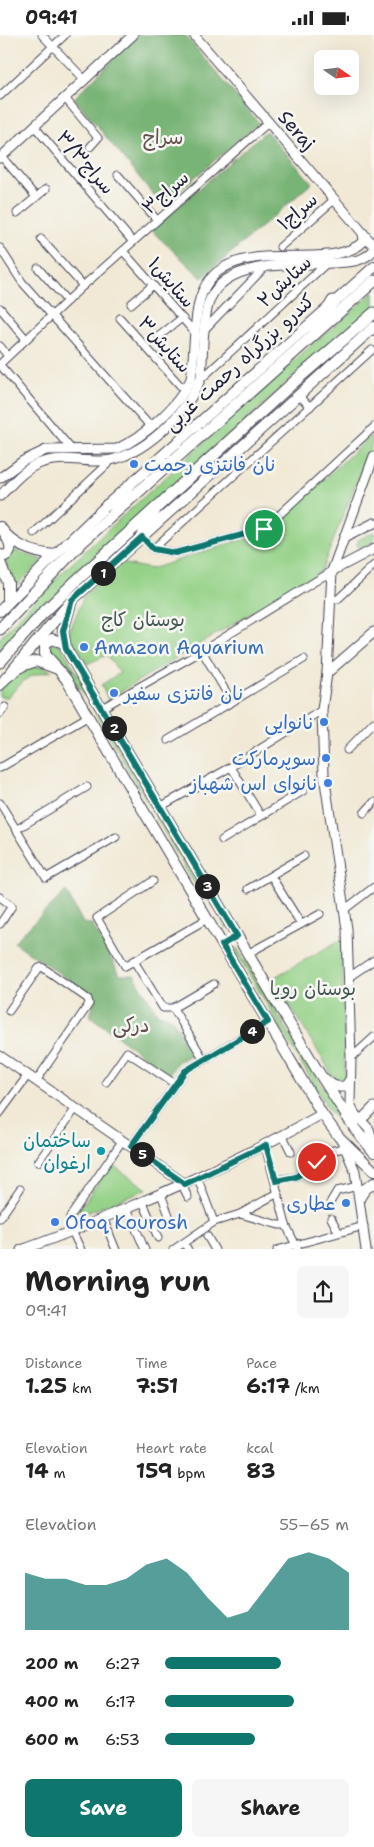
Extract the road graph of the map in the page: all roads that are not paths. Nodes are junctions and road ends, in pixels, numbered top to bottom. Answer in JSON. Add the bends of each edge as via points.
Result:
{"nodes":[{"id":1,"x":42,"y":35,"type":"edge"},
{"id":2,"x":65,"y":35,"type":"edge"},
{"id":3,"x":132,"y":35,"type":"edge"},
{"id":4,"x":194,"y":35,"type":"edge"},
{"id":5,"x":53,"y":46,"type":"junction"},
{"id":6,"x":84,"y":80,"type":"junction"},
{"id":7,"x":0,"y":96,"type":"edge"},
{"id":8,"x":65,"y":98,"type":"junction"},
{"id":9,"x":269,"y":122,"type":"junction"},
{"id":10,"x":34,"y":127,"type":"junction"},
{"id":11,"x":90,"y":147,"type":"dead end"},
{"id":12,"x":1,"y":157,"type":"edge"},
{"id":13,"x":118,"y":175,"type":"dead end"},
{"id":14,"x":46,"y":189,"type":"dead end"},
{"id":15,"x":36,"y":197,"type":"junction"},
{"id":16,"x":335,"y":199,"type":"junction"},
{"id":17,"x":18,"y":213,"type":"dead end"},
{"id":18,"x":157,"y":220,"type":"junction"},
{"id":19,"x":363,"y":233,"type":"junction"},
{"id":20,"x":41,"y":239,"type":"dead end"},
{"id":21,"x":133,"y":242,"type":"junction"},
{"id":22,"x":374,"y":245,"type":"edge"},
{"id":23,"x":280,"y":247,"type":"dead end"},
{"id":24,"x":0,"y":248,"type":"edge"},
{"id":25,"x":374,"y":250,"type":"edge"},
{"id":26,"x":123,"y":251,"type":"junction"},
{"id":27,"x":339,"y":258,"type":"junction"},
{"id":28,"x":357,"y":262,"type":"junction"},
{"id":29,"x":326,"y":264,"type":"junction"},
{"id":30,"x":265,"y":267,"type":"junction"},
{"id":31,"x":374,"y":267,"type":"edge"},
{"id":32,"x":38,"y":268,"type":"dead end"},
{"id":33,"x":364,"y":275,"type":"junction"},
{"id":34,"x":374,"y":281,"type":"edge"},
{"id":35,"x":153,"y":285,"type":"junction"},
{"id":36,"x":83,"y":286,"type":"junction"},
{"id":37,"x":67,"y":301,"type":"junction"},
{"id":38,"x":333,"y":301,"type":"junction"},
{"id":39,"x":131,"y":304,"type":"dead end"},
{"id":40,"x":0,"y":308,"type":"edge"},
{"id":41,"x":374,"y":313,"type":"edge"},
{"id":42,"x":51,"y":316,"type":"junction"},
{"id":43,"x":120,"y":318,"type":"dead end"},
{"id":44,"x":182,"y":318,"type":"junction"},
{"id":45,"x":374,"y":327,"type":"edge"},
{"id":46,"x":206,"y":328,"type":"junction"},
{"id":47,"x":196,"y":334,"type":"junction"},
{"id":48,"x":314,"y":334,"type":"junction"},
{"id":49,"x":159,"y":336,"type":"dead end"},
{"id":50,"x":26,"y":339,"type":"junction"},
{"id":51,"x":0,"y":347,"type":"edge"},
{"id":52,"x":372,"y":350,"type":"dead end"},
{"id":53,"x":8,"y":356,"type":"junction"},
{"id":54,"x":0,"y":364,"type":"edge"},
{"id":55,"x":200,"y":380,"type":"junction"},
{"id":56,"x":185,"y":391,"type":"junction"},
{"id":57,"x":299,"y":395,"type":"junction"},
{"id":58,"x":178,"y":399,"type":"junction"},
{"id":59,"x":186,"y":407,"type":"junction"},
{"id":60,"x":310,"y":407,"type":"junction"},
{"id":61,"x":150,"y":426,"type":"junction"},
{"id":62,"x":374,"y":427,"type":"edge"},
{"id":63,"x":72,"y":450,"type":"junction"},
{"id":64,"x":374,"y":456,"type":"edge"},
{"id":65,"x":112,"y":460,"type":"junction"},
{"id":66,"x":9,"y":473,"type":"junction"},
{"id":67,"x":370,"y":473,"type":"edge"},
{"id":68,"x":0,"y":478,"type":"edge"},
{"id":69,"x":16,"y":481,"type":"junction"},
{"id":70,"x":141,"y":491,"type":"junction"},
{"id":71,"x":0,"y":496,"type":"edge"},
{"id":72,"x":107,"y":505,"type":"junction"},
{"id":73,"x":157,"y":505,"type":"junction"},
{"id":74,"x":374,"y":523,"type":"edge"},
{"id":75,"x":0,"y":527,"type":"edge"},
{"id":76,"x":34,"y":533,"type":"dead end"},
{"id":77,"x":6,"y":536,"type":"junction"},
{"id":78,"x":142,"y":537,"type":"junction"},
{"id":79,"x":344,"y":538,"type":"junction"},
{"id":80,"x":153,"y":549,"type":"junction"},
{"id":81,"x":374,"y":549,"type":"edge"},
{"id":82,"x":0,"y":555,"type":"edge"},
{"id":83,"x":54,"y":555,"type":"junction"},
{"id":84,"x":0,"y":562,"type":"edge"},
{"id":85,"x":374,"y":565,"type":"edge"},
{"id":86,"x":332,"y":571,"type":"junction"},
{"id":87,"x":72,"y":600,"type":"junction"},
{"id":88,"x":330,"y":600,"type":"junction"},
{"id":89,"x":8,"y":601,"type":"junction"},
{"id":90,"x":0,"y":611,"type":"edge"},
{"id":91,"x":0,"y":629,"type":"edge"},
{"id":92,"x":374,"y":632,"type":"edge"},
{"id":93,"x":64,"y":643,"type":"junction"},
{"id":94,"x":202,"y":651,"type":"junction"},
{"id":95,"x":304,"y":659,"type":"dead end"},
{"id":96,"x":0,"y":662,"type":"edge"},
{"id":97,"x":58,"y":669,"type":"junction"},
{"id":98,"x":327,"y":673,"type":"junction"},
{"id":99,"x":3,"y":681,"type":"edge"},
{"id":100,"x":232,"y":702,"type":"junction"},
{"id":101,"x":102,"y":708,"type":"junction"},
{"id":102,"x":322,"y":710,"type":"junction"},
{"id":103,"x":87,"y":717,"type":"junction"},
{"id":104,"x":374,"y":721,"type":"edge"},
{"id":105,"x":168,"y":740,"type":"dead end"},
{"id":106,"x":346,"y":750,"type":"dead end"},
{"id":107,"x":231,"y":767,"type":"junction"},
{"id":108,"x":0,"y":768,"type":"edge"},
{"id":109,"x":87,"y":787,"type":"dead end"},
{"id":110,"x":303,"y":791,"type":"dead end"},
{"id":111,"x":374,"y":802,"type":"edge"},
{"id":112,"x":0,"y":803,"type":"edge"},
{"id":113,"x":160,"y":807,"type":"junction"},
{"id":114,"x":364,"y":813,"type":"dead end"},
{"id":115,"x":261,"y":816,"type":"junction"},
{"id":116,"x":17,"y":829,"type":"junction"},
{"id":117,"x":116,"y":837,"type":"dead end"},
{"id":118,"x":222,"y":840,"type":"dead end"},
{"id":119,"x":304,"y":857,"type":"dead end"},
{"id":120,"x":271,"y":876,"type":"junction"},
{"id":121,"x":153,"y":881,"type":"dead end"},
{"id":122,"x":374,"y":887,"type":"edge"},
{"id":123,"x":248,"y":889,"type":"dead end"},
{"id":124,"x":0,"y":897,"type":"edge"},
{"id":125,"x":344,"y":910,"type":"junction"},
{"id":126,"x":320,"y":914,"type":"dead end"},
{"id":127,"x":207,"y":919,"type":"junction"},
{"id":128,"x":0,"y":924,"type":"edge"},
{"id":129,"x":301,"y":924,"type":"junction"},
{"id":130,"x":237,"y":936,"type":"junction"},
{"id":131,"x":222,"y":945,"type":"junction"},
{"id":132,"x":247,"y":954,"type":"junction"},
{"id":133,"x":374,"y":960,"type":"edge"},
{"id":134,"x":134,"y":961,"type":"junction"},
{"id":135,"x":349,"y":977,"type":"junction"},
{"id":136,"x":214,"y":985,"type":"dead end"},
{"id":137,"x":173,"y":1008,"type":"junction"},
{"id":138,"x":10,"y":1011,"type":"dead end"},
{"id":139,"x":268,"y":1022,"type":"junction"},
{"id":140,"x":374,"y":1037,"type":"edge"},
{"id":141,"x":0,"y":1056,"type":"edge"},
{"id":142,"x":352,"y":1058,"type":"junction"},
{"id":143,"x":204,"y":1060,"type":"junction"},
{"id":144,"x":316,"y":1069,"type":"junction"},
{"id":145,"x":28,"y":1075,"type":"junction"},
{"id":146,"x":350,"y":1080,"type":"junction"},
{"id":147,"x":36,"y":1081,"type":"junction"},
{"id":148,"x":106,"y":1082,"type":"dead end"},
{"id":149,"x":175,"y":1084,"type":"junction"},
{"id":150,"x":334,"y":1098,"type":"junction"},
{"id":151,"x":3,"y":1104,"type":"edge"},
{"id":152,"x":374,"y":1107,"type":"edge"},
{"id":153,"x":76,"y":1108,"type":"junction"},
{"id":154,"x":0,"y":1113,"type":"edge"},
{"id":155,"x":322,"y":1113,"type":"junction"},
{"id":156,"x":354,"y":1113,"type":"junction"},
{"id":157,"x":361,"y":1120,"type":"junction"},
{"id":158,"x":283,"y":1136,"type":"junction"},
{"id":159,"x":339,"y":1137,"type":"junction"},
{"id":160,"x":122,"y":1141,"type":"junction"},
{"id":161,"x":266,"y":1145,"type":"junction"},
{"id":162,"x":131,"y":1146,"type":"junction"},
{"id":163,"x":345,"y":1148,"type":"junction"},
{"id":164,"x":374,"y":1151,"type":"edge"},
{"id":165,"x":291,"y":1152,"type":"dead end"},
{"id":166,"x":38,"y":1162,"type":"dead end"},
{"id":167,"x":374,"y":1171,"type":"edge"},
{"id":168,"x":198,"y":1179,"type":"junction"},
{"id":169,"x":276,"y":1181,"type":"junction"},
{"id":170,"x":374,"y":1183,"type":"edge"},
{"id":171,"x":184,"y":1185,"type":"junction"},
{"id":172,"x":358,"y":1186,"type":"junction"},
{"id":173,"x":20,"y":1189,"type":"dead end"},
{"id":174,"x":278,"y":1193,"type":"junction"},
{"id":175,"x":161,"y":1194,"type":"junction"},
{"id":176,"x":188,"y":1197,"type":"dead end"},
{"id":177,"x":360,"y":1197,"type":"junction"},
{"id":178,"x":331,"y":1201,"type":"dead end"},
{"id":179,"x":143,"y":1202,"type":"junction"},
{"id":180,"x":127,"y":1208,"type":"junction"},
{"id":181,"x":240,"y":1214,"type":"junction"},
{"id":182,"x":0,"y":1218,"type":"edge"},
{"id":183,"x":103,"y":1218,"type":"junction"},
{"id":184,"x":170,"y":1218,"type":"dead end"},
{"id":185,"x":331,"y":1218,"type":"dead end"},
{"id":186,"x":214,"y":1222,"type":"junction"},
{"id":187,"x":286,"y":1225,"type":"junction"},
{"id":188,"x":364,"y":1225,"type":"junction"},
{"id":189,"x":338,"y":1231,"type":"junction"},
{"id":190,"x":70,"y":1232,"type":"junction"},
{"id":191,"x":207,"y":1236,"type":"dead end"},
{"id":192,"x":158,"y":1238,"type":"dead end"},
{"id":193,"x":310,"y":1241,"type":"junction"},
{"id":194,"x":297,"y":1247,"type":"edge"},
{"id":195,"x":21,"y":1249,"type":"edge"},
{"id":196,"x":81,"y":1249,"type":"edge"},
{"id":197,"x":116,"y":1249,"type":"edge"},
{"id":198,"x":145,"y":1249,"type":"edge"},
{"id":199,"x":173,"y":1249,"type":"edge"},
{"id":200,"x":215,"y":1249,"type":"edge"},
{"id":201,"x":279,"y":1249,"type":"edge"},
{"id":202,"x":312,"y":1249,"type":"edge"},
{"id":203,"x":366,"y":1249,"type":"edge"}],
"edges":[{"from":1,"to":5,"type":"street"},
{"from":2,"to":5,"type":"street"},
{"from":3,"to":6,"type":"street"},
{"from":4,"to":9,"type":"street","name":"Seraj"},
{"from":5,"to":6,"type":"street"},
{"from":5,"to":7,"type":"street"},
{"from":6,"to":8,"type":"street"},
{"from":8,"to":10,"type":"street"},
{"from":8,"to":11,"type":"street","via":[[98,138]]},
{"from":9,"to":16,"type":"street","name":"Seraj"},
{"from":9,"to":18,"type":"street","name":"سراج۳"},
{"from":10,"to":12,"type":"street"},
{"from":10,"to":21,"type":"street","name":"سراج۳/۳"},
{"from":12,"to":15,"type":"street"},
{"from":13,"to":18,"type":"street"},
{"from":14,"to":15,"type":"street"},
{"from":15,"to":17,"type":"street"},
{"from":16,"to":19,"type":"street","name":"Seraj"},
{"from":16,"to":23,"type":"street","name":"سراج۱"},
{"from":18,"to":21,"type":"street","name":"سراج۳"},
{"from":19,"to":22,"type":"street","name":"Seraj"},
{"from":19,"to":27,"type":"street","via":[[364,241]]},
{"from":20,"to":36,"type":"street"},
{"from":21,"to":26,"type":"street","name":"سراج۳"},
{"from":24,"to":42,"type":"street","via":[[22,282]]},
{"from":25,"to":28,"type":"street"},
{"from":26,"to":35,"type":"street","name":"ستایش۱"},
{"from":26,"to":36,"type":"street","name":"سراج۳"},
{"from":27,"to":28,"type":"street"},
{"from":27,"to":29,"type":"street"},
{"from":27,"to":47,"type":"street","via":[[258,258],[230,264],[216,274],[204,290]]},
{"from":28,"to":33,"type":"street","via":[[366,265]]},
{"from":29,"to":30,"type":"street"},
{"from":29,"to":55,"type":"street","name":"ستایش۲"},
{"from":30,"to":46,"type":"street"},
{"from":30,"to":46,"type":"street","via":[[243,271],[215,289],[208,307]]},
{"from":31,"to":33,"type":"main road","name":"کندرو بزرگراه رحمت غربی"},
{"from":32,"to":37,"type":"street"},
{"from":33,"to":38,"type":"main road","name":"کندرو بزرگراه رحمت غربی"},
{"from":34,"to":48,"type":"main road"},
{"from":35,"to":39,"type":"street"},
{"from":35,"to":44,"type":"street","name":"ستایش۱"},
{"from":36,"to":37,"type":"street","name":"سراج۳"},
{"from":37,"to":42,"type":"street","name":"سراج۳"},
{"from":38,"to":48,"type":"main road"},
{"from":38,"to":72,"type":"main road","name":"کندرو بزرگراه رحمت غربی"},
{"from":40,"to":50,"type":"street"},
{"from":41,"to":73,"type":"main road"},
{"from":42,"to":50,"type":"street","name":"سراج۳"},
{"from":42,"to":61,"type":"street"},
{"from":43,"to":56,"type":"street","name":"ستایش۳"},
{"from":44,"to":47,"type":"street","name":"ستایش۱"},
{"from":44,"to":49,"type":"street"},
{"from":45,"to":57,"type":"main road"},
{"from":46,"to":55,"type":"street"},
{"from":47,"to":56,"type":"street","via":[[191,379]]},
{"from":48,"to":70,"type":"main road"},
{"from":50,"to":53,"type":"street","name":"سراج۳"},
{"from":51,"to":53,"type":"street"},
{"from":52,"to":60,"type":"street"},
{"from":53,"to":54,"type":"street","name":"سراج۳"},
{"from":54,"to":63,"type":"street"},
{"from":55,"to":59,"type":"street"},
{"from":56,"to":58,"type":"street"},
{"from":57,"to":60,"type":"street"},
{"from":57,"to":78,"type":"main road"},
{"from":58,"to":59,"type":"street"},
{"from":58,"to":61,"type":"street"},
{"from":59,"to":65,"type":"street","via":[[144,444]]},
{"from":60,"to":80,"type":"street"},
{"from":61,"to":63,"type":"street","via":[[117,449]]},
{"from":62,"to":80,"type":"street","via":[[264,529],[175,553]]},
{"from":63,"to":66,"type":"street","via":[[46,450],[35,454]]},
{"from":64,"to":67,"type":"street"},
{"from":65,"to":69,"type":"street","via":[[46,461],[27,470]]},
{"from":65,"to":76,"type":"street"},
{"from":66,"to":68,"type":"street"},
{"from":66,"to":69,"type":"street"},
{"from":67,"to":79,"type":"street"},
{"from":69,"to":71,"type":"street"},
{"from":70,"to":72,"type":"main road"},
{"from":70,"to":91,"type":"main road","via":[[82,543]]},
{"from":72,"to":83,"type":"main road","name":"کندرو بزرگراه رحمت غربی"},
{"from":73,"to":78,"type":"main road"},
{"from":73,"to":96,"type":"main road","via":[[42,614]]},
{"from":74,"to":79,"type":"street"},
{"from":75,"to":77,"type":"main road"},
{"from":77,"to":82,"type":"main road","via":[[10,551],[6,556]]},
{"from":77,"to":83,"type":"main road","via":[[30,550]]},
{"from":78,"to":80,"type":"street"},
{"from":78,"to":87,"type":"main road"},
{"from":79,"to":86,"type":"street"},
{"from":81,"to":86,"type":"street"},
{"from":83,"to":89,"type":"main road","name":"کندرو بزرگراه رحمت غربی"},
{"from":84,"to":89,"type":"main road","via":[[8,583]]},
{"from":85,"to":88,"type":"street","via":[[338,599]]},
{"from":86,"to":88,"type":"street"},
{"from":86,"to":94,"type":"street"},
{"from":87,"to":93,"type":"main road","via":[[63,631]]},
{"from":87,"to":99,"type":"main road"},
{"from":88,"to":98,"type":"street"},
{"from":89,"to":90,"type":"main road","name":"کندرو بزرگراه رحمت غربی"},
{"from":92,"to":98,"type":"street"},
{"from":93,"to":97,"type":"main road","via":[[52,639],[45,644],[45,654]]},
{"from":93,"to":101,"type":"main road"},
{"from":94,"to":100,"type":"street"},
{"from":94,"to":101,"type":"street"},
{"from":95,"to":100,"type":"street"},
{"from":97,"to":99,"type":"main road","via":[[36,661],[22,666]]},
{"from":97,"to":103,"type":"main road"},
{"from":98,"to":102,"type":"street"},
{"from":100,"to":105,"type":"street"},
{"from":101,"to":113,"type":"main road"},
{"from":102,"to":107,"type":"street"},
{"from":102,"to":125,"type":"street","via":[[324,775]]},
{"from":103,"to":108,"type":"street"},
{"from":103,"to":127,"type":"main road"},
{"from":104,"to":106,"type":"street"},
{"from":107,"to":113,"type":"street"},
{"from":107,"to":115,"type":"street"},
{"from":109,"to":116,"type":"street"},
{"from":110,"to":115,"type":"street"},
{"from":111,"to":114,"type":"street"},
{"from":112,"to":116,"type":"street"},
{"from":113,"to":130,"type":"main road"},
{"from":115,"to":118,"type":"street"},
{"from":116,"to":117,"type":"street","via":[[46,878]]},
{"from":119,"to":120,"type":"street"},
{"from":120,"to":123,"type":"street"},
{"from":120,"to":129,"type":"street"},
{"from":121,"to":134,"type":"street","via":[[97,918],[124,965]]},
{"from":122,"to":125,"type":"street"},
{"from":124,"to":128,"type":"street","via":[[12,906]]},
{"from":125,"to":135,"type":"street"},
{"from":126,"to":129,"type":"street"},
{"from":127,"to":131,"type":"main road"},
{"from":127,"to":134,"type":"street"},
{"from":129,"to":132,"type":"street"},
{"from":130,"to":131,"type":"main road"},
{"from":130,"to":132,"type":"main road"},
{"from":131,"to":139,"type":"main road"},
{"from":132,"to":144,"type":"main road"},
{"from":133,"to":135,"type":"street"},
{"from":134,"to":137,"type":"street","via":[[163,1008]]},
{"from":135,"to":142,"type":"street"},
{"from":136,"to":137,"type":"street"},
{"from":137,"to":143,"type":"street"},
{"from":138,"to":147,"type":"street","via":[[42,967],[89,1001]]},
{"from":139,"to":143,"type":"street"},
{"from":139,"to":155,"type":"main road"},
{"from":140,"to":142,"type":"street"},
{"from":141,"to":145,"type":"street"},
{"from":142,"to":146,"type":"street"},
{"from":143,"to":149,"type":"street","via":[[185,1071]]},
{"from":144,"to":146,"type":"main road","via":[[335,1086],[346,1086]]},
{"from":144,"to":150,"type":"main road"},
{"from":145,"to":147,"type":"street"},
{"from":145,"to":151,"type":"street"},
{"from":146,"to":156,"type":"street","via":[[350,1103]]},
{"from":147,"to":153,"type":"street"},
{"from":148,"to":149,"type":"street","via":[[127,1052]]},
{"from":149,"to":162,"type":"street"},
{"from":150,"to":156,"type":"street"},
{"from":150,"to":164,"type":"main road"},
{"from":151,"to":154,"type":"street"},
{"from":152,"to":157,"type":"street"},
{"from":153,"to":160,"type":"street"},
{"from":153,"to":166,"type":"street"},
{"from":155,"to":158,"type":"street"},
{"from":155,"to":159,"type":"main road"},
{"from":156,"to":157,"type":"street"},
{"from":157,"to":164,"type":"street","via":[[369,1129]]},
{"from":158,"to":161,"type":"street"},
{"from":158,"to":165,"type":"street"},
{"from":159,"to":163,"type":"street"},
{"from":159,"to":167,"type":"main road"},
{"from":160,"to":162,"type":"street"},
{"from":160,"to":190,"type":"street","via":[[70,1217]]},
{"from":161,"to":168,"type":"street"},
{"from":161,"to":169,"type":"street"},
{"from":162,"to":171,"type":"street"},
{"from":163,"to":169,"type":"street","via":[[329,1151],[296,1177]]},
{"from":163,"to":172,"type":"street"},
{"from":168,"to":171,"type":"street"},
{"from":168,"to":186,"type":"street"},
{"from":169,"to":174,"type":"street"},
{"from":170,"to":177,"type":"main road"},
{"from":171,"to":175,"type":"street"},
{"from":171,"to":176,"type":"street"},
{"from":172,"to":177,"type":"street"},
{"from":172,"to":178,"type":"street","via":[[337,1191]]},
{"from":173,"to":182,"type":"street"},
{"from":174,"to":181,"type":"street"},
{"from":174,"to":187,"type":"street"},
{"from":175,"to":179,"type":"street"},
{"from":175,"to":184,"type":"street"},
{"from":177,"to":188,"type":"street"},
{"from":179,"to":180,"type":"street"},
{"from":179,"to":192,"type":"street"},
{"from":180,"to":183,"type":"street"},
{"from":180,"to":198,"type":"street"},
{"from":181,"to":186,"type":"street"},
{"from":181,"to":187,"type":"street"},
{"from":183,"to":190,"type":"street"},
{"from":183,"to":197,"type":"street"},
{"from":185,"to":189,"type":"street"},
{"from":186,"to":199,"type":"street"},
{"from":187,"to":194,"type":"street"},
{"from":188,"to":189,"type":"street"},
{"from":188,"to":203,"type":"street"},
{"from":189,"to":193,"type":"street"},
{"from":190,"to":195,"type":"street"},
{"from":190,"to":196,"type":"street"},
{"from":191,"to":200,"type":"street"},
{"from":193,"to":194,"type":"street"},
{"from":193,"to":202,"type":"street"},
{"from":194,"to":201,"type":"street"}]}
